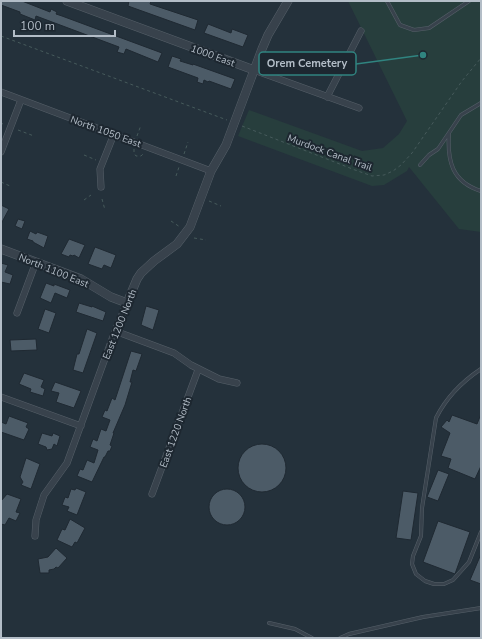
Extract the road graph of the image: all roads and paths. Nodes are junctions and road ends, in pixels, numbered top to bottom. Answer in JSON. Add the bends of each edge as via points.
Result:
{"nodes":[{"id":1,"x":67,"y":1,"type":"edge"},
{"id":2,"x":288,"y":1,"type":"edge"},
{"id":3,"x":387,"y":1,"type":"edge"},
{"id":4,"x":469,"y":1,"type":"edge"},
{"id":5,"x":360,"y":31,"type":"dead end"},
{"id":6,"x":1,"y":36,"type":"edge"},
{"id":7,"x":481,"y":58,"type":"edge"},
{"id":8,"x":254,"y":70,"type":"junction"},
{"id":9,"x":1,"y":92,"type":"edge"},
{"id":10,"x":327,"y":97,"type":"junction"},
{"id":11,"x":21,"y":100,"type":"junction"},
{"id":12,"x":481,"y":103,"type":"edge"},
{"id":13,"x":358,"y":108,"type":"dead end"},
{"id":14,"x":141,"y":125,"type":"dead end"},
{"id":15,"x":231,"y":125,"type":"junction"},
{"id":16,"x":242,"y":126,"type":"dead end"},
{"id":17,"x":18,"y":130,"type":"dead end"},
{"id":18,"x":449,"y":132,"type":"junction"},
{"id":19,"x":114,"y":134,"type":"junction"},
{"id":20,"x":34,"y":136,"type":"dead end"},
{"id":21,"x":137,"y":136,"type":"dead end"},
{"id":22,"x":188,"y":142,"type":"dead end"},
{"id":23,"x":134,"y":148,"type":"dead end"},
{"id":24,"x":1,"y":152,"type":"edge"},
{"id":25,"x":144,"y":152,"type":"dead end"},
{"id":26,"x":184,"y":154,"type":"dead end"},
{"id":27,"x":84,"y":155,"type":"dead end"},
{"id":28,"x":136,"y":156,"type":"junction"},
{"id":29,"x":135,"y":159,"type":"dead end"},
{"id":30,"x":97,"y":160,"type":"dead end"},
{"id":31,"x":420,"y":164,"type":"dead end"},
{"id":32,"x":180,"y":166,"type":"dead end"},
{"id":33,"x":212,"y":171,"type":"junction"},
{"id":34,"x":176,"y":176,"type":"dead end"},
{"id":35,"x":1,"y":182,"type":"edge"},
{"id":36,"x":10,"y":186,"type":"dead end"},
{"id":37,"x":101,"y":187,"type":"dead end"},
{"id":38,"x":481,"y":191,"type":"edge"},
{"id":39,"x":91,"y":195,"type":"dead end"},
{"id":40,"x":102,"y":199,"type":"dead end"},
{"id":41,"x":84,"y":200,"type":"dead end"},
{"id":42,"x":209,"y":201,"type":"dead end"},
{"id":43,"x":221,"y":206,"type":"dead end"},
{"id":44,"x":105,"y":210,"type":"dead end"},
{"id":45,"x":171,"y":221,"type":"dead end"},
{"id":46,"x":180,"y":227,"type":"dead end"},
{"id":47,"x":194,"y":238,"type":"dead end"},
{"id":48,"x":206,"y":240,"type":"dead end"},
{"id":49,"x":1,"y":249,"type":"edge"},
{"id":50,"x":36,"y":262,"type":"junction"},
{"id":51,"x":127,"y":303,"type":"junction"},
{"id":52,"x":17,"y":313,"type":"dead end"},
{"id":53,"x":115,"y":331,"type":"junction"},
{"id":54,"x":481,"y":369,"type":"edge"},
{"id":55,"x":198,"y":370,"type":"junction"},
{"id":56,"x":236,"y":383,"type":"dead end"},
{"id":57,"x":1,"y":397,"type":"edge"},
{"id":58,"x":81,"y":426,"type":"junction"},
{"id":59,"x":152,"y":494,"type":"dead end"},
{"id":60,"x":481,"y":532,"type":"edge"},
{"id":61,"x":35,"y":536,"type":"dead end"},
{"id":62,"x":481,"y":608,"type":"edge"},
{"id":63,"x":269,"y":623,"type":"dead end"},
{"id":64,"x":312,"y":638,"type":"edge"},
{"id":65,"x":340,"y":638,"type":"edge"}],
"edges":[{"from":1,"to":8,"type":"street","name":"1000 East"},
{"from":2,"to":8,"type":"street","name":"East 1200 North","via":[[268,35]]},
{"from":3,"to":4,"type":"lane","via":[[400,25],[414,30],[429,28]]},
{"from":5,"to":10,"type":"street"},
{"from":6,"to":15,"type":"path"},
{"from":7,"to":16,"type":"path","name":"Murdock Canal Trail","via":[[412,153],[402,165],[384,175],[372,176]]},
{"from":8,"to":10,"type":"street","name":"1000 East"},
{"from":8,"to":15,"type":"street","name":"East 1200 North"},
{"from":9,"to":11,"type":"street","name":"North 1050 East"},
{"from":10,"to":13,"type":"street","name":"1000 East"},
{"from":11,"to":19,"type":"street","name":"North 1050 East"},
{"from":11,"to":24,"type":"street"},
{"from":12,"to":18,"type":"lane","via":[[461,115]]},
{"from":14,"to":21,"type":"path"},
{"from":15,"to":33,"type":"street","name":"East 1200 North","via":[[226,145]]},
{"from":17,"to":20,"type":"path"},
{"from":18,"to":31,"type":"lane","via":[[438,149]]},
{"from":18,"to":38,"type":"lane","via":[[448,150],[454,172],[472,188]]},
{"from":19,"to":33,"type":"street","name":"North 1050 East"},
{"from":19,"to":37,"type":"street","via":[[100,169]]},
{"from":22,"to":26,"type":"path"},
{"from":23,"to":28,"type":"path"},
{"from":25,"to":28,"type":"path","via":[[141,156]]},
{"from":27,"to":30,"type":"path"},
{"from":28,"to":29,"type":"path"},
{"from":32,"to":34,"type":"path"},
{"from":33,"to":51,"type":"street","name":"East 1200 North","via":[[185,234],[177,244],[141,273]]},
{"from":35,"to":36,"type":"path"},
{"from":39,"to":41,"type":"path"},
{"from":40,"to":44,"type":"path"},
{"from":42,"to":43,"type":"path"},
{"from":45,"to":46,"type":"path"},
{"from":47,"to":48,"type":"path"},
{"from":49,"to":50,"type":"street","name":"North 1100 East"},
{"from":50,"to":51,"type":"street","name":"North 1100 East","via":[[81,279],[111,297]]},
{"from":50,"to":52,"type":"street"},
{"from":51,"to":53,"type":"street","name":"East 1200 North"},
{"from":53,"to":55,"type":"street","via":[[174,353]]},
{"from":53,"to":58,"type":"street","name":"East 1200 North"},
{"from":54,"to":60,"type":"lane","via":[[460,386],[436,418],[420,536],[413,556],[412,564],[416,574],[434,584],[444,584],[453,580],[469,562]]},
{"from":55,"to":56,"type":"street","via":[[218,379]]},
{"from":55,"to":59,"type":"street","name":"East 1220 North"},
{"from":57,"to":58,"type":"street"},
{"from":58,"to":61,"type":"street","name":"East 1200 North","via":[[67,463],[44,495],[36,520]]},
{"from":62,"to":65,"type":"lane","via":[[424,616]]},
{"from":63,"to":64,"type":"lane","via":[[295,629]]}]}
